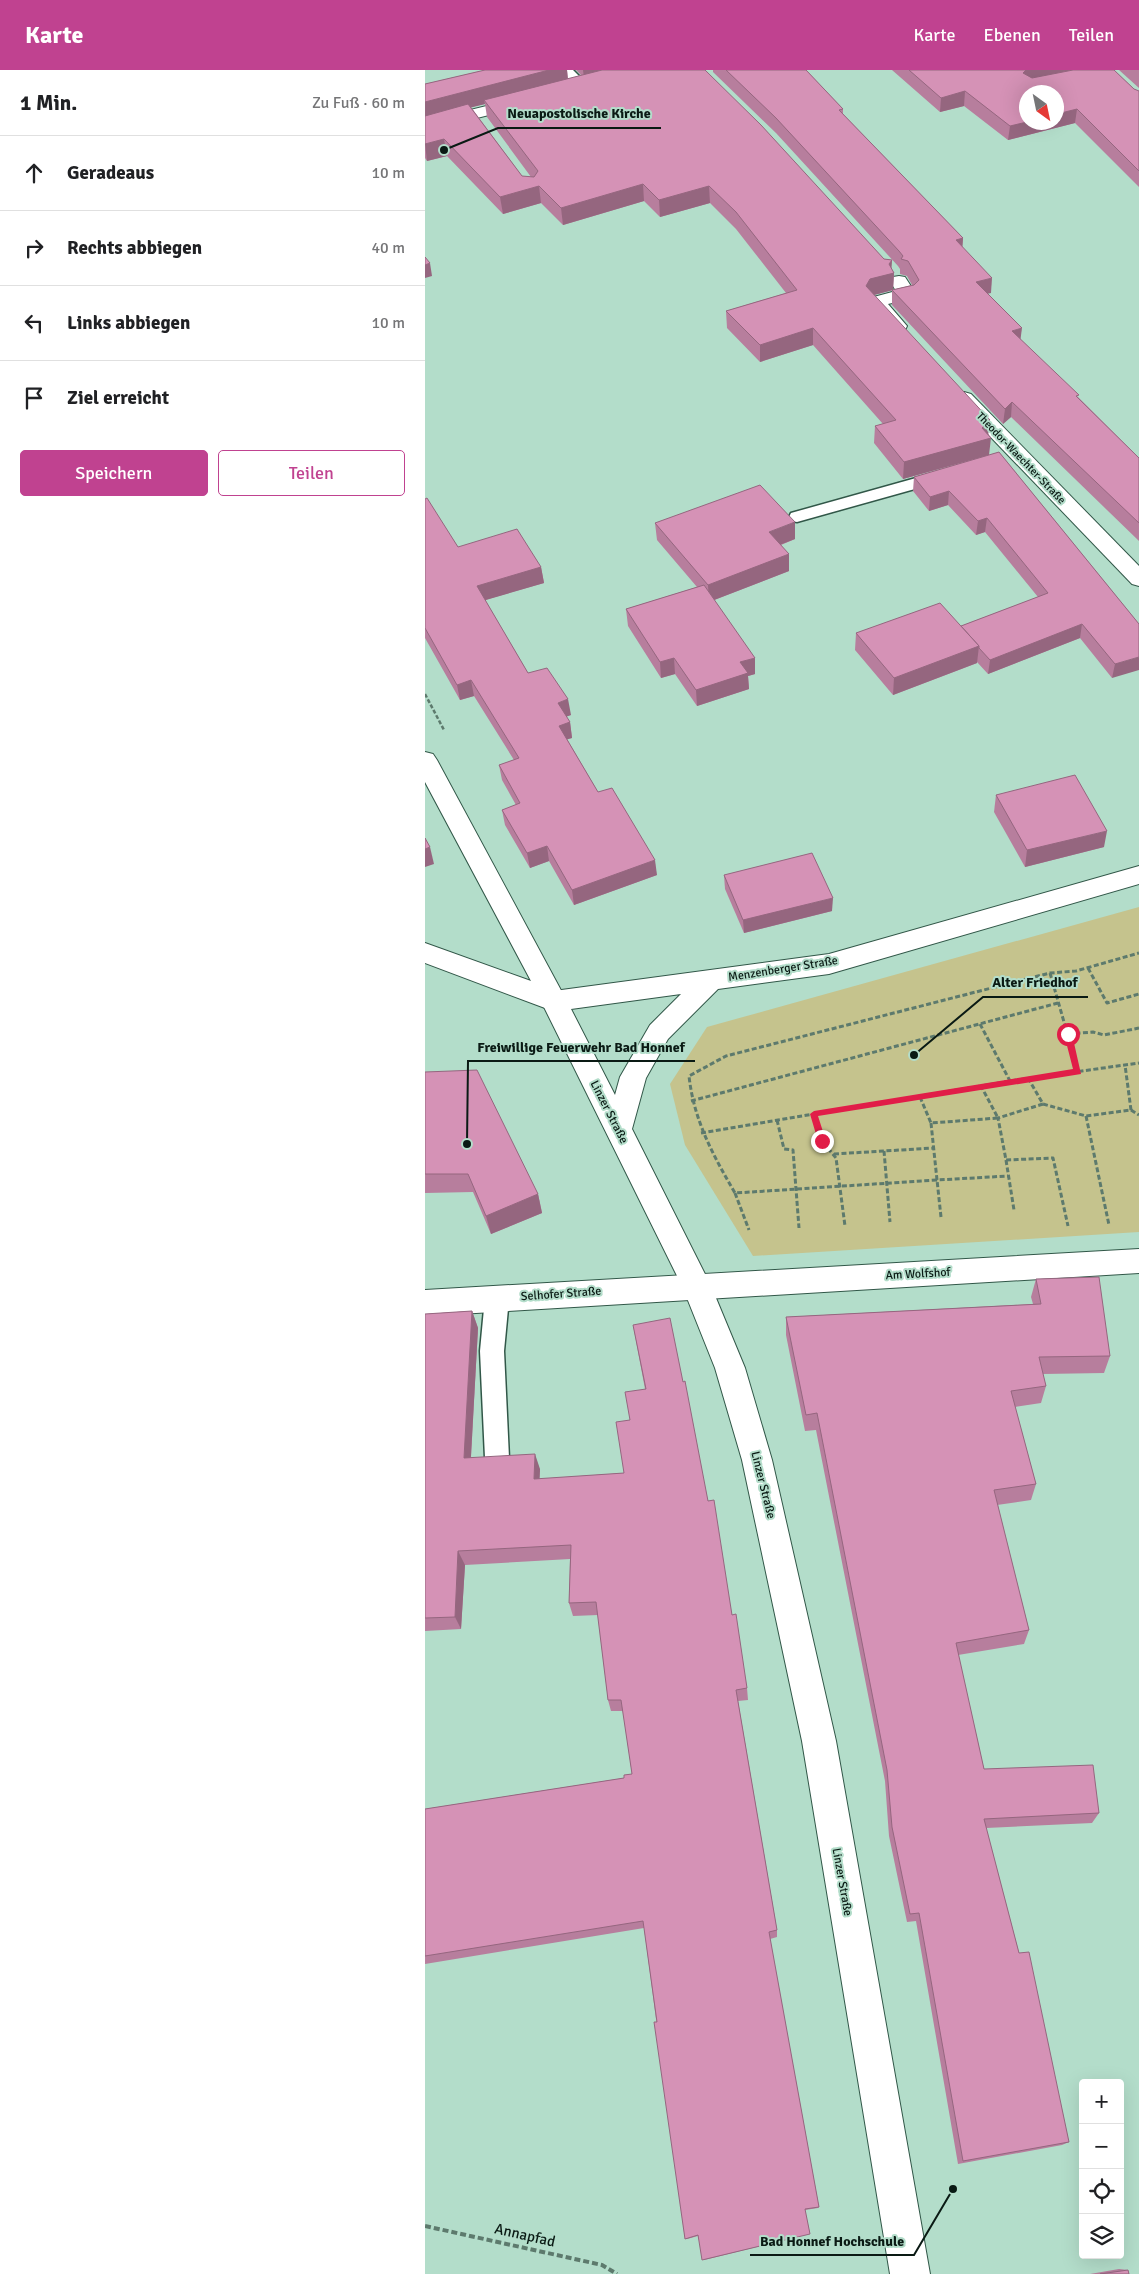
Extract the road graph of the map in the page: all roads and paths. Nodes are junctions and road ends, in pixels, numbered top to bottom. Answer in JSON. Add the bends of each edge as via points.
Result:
{"nodes":[{"id":1,"x":566,"y":70,"type":"edge"},
{"id":2,"x":600,"y":82,"type":"edge"},
{"id":3,"x":583,"y":87,"type":"junction"},
{"id":4,"x":565,"y":91,"type":"edge"},
{"id":5,"x":538,"y":98,"type":"edge"},
{"id":6,"x":475,"y":114,"type":"junction"},
{"id":7,"x":425,"y":126,"type":"edge"},
{"id":8,"x":486,"y":129,"type":"edge"},
{"id":9,"x":899,"y":281,"type":"dead end"},
{"id":10,"x":909,"y":338,"type":"edge"},
{"id":11,"x":950,"y":382,"type":"edge"},
{"id":12,"x":1017,"y":454,"type":"junction"},
{"id":13,"x":997,"y":460,"type":"edge"},
{"id":14,"x":959,"y":471,"type":"edge"},
{"id":15,"x":797,"y":517,"type":"dead end"},
{"id":16,"x":1139,"y":579,"type":"edge"},
{"id":17,"x":425,"y":760,"type":"edge"},
{"id":18,"x":1139,"y":875,"type":"edge"},
{"id":19,"x":425,"y":953,"type":"edge"},
{"id":20,"x":1139,"y":953,"type":"edge"},
{"id":21,"x":1088,"y":968,"type":"junction"},
{"id":22,"x":1050,"y":974,"type":"junction"},
{"id":23,"x":710,"y":980,"type":"junction"},
{"id":24,"x":1139,"y":994,"type":"edge"},
{"id":25,"x":554,"y":1001,"type":"junction"},
{"id":26,"x":1058,"y":1003,"type":"junction"},
{"id":27,"x":980,"y":1024,"type":"junction"},
{"id":28,"x":1139,"y":1028,"type":"edge"},
{"id":29,"x":1068,"y":1034,"type":"junction"},
{"id":30,"x":1139,"y":1063,"type":"edge"},
{"id":31,"x":1125,"y":1065,"type":"junction"},
{"id":32,"x":1078,"y":1071,"type":"junction"},
{"id":33,"x":1028,"y":1078,"type":"junction"},
{"id":34,"x":1010,"y":1081,"type":"junction"},
{"id":35,"x":981,"y":1086,"type":"junction"},
{"id":36,"x":920,"y":1097,"type":"junction"},
{"id":37,"x":691,"y":1101,"type":"junction"},
{"id":38,"x":1043,"y":1104,"type":"junction"},
{"id":39,"x":1131,"y":1110,"type":"junction"},
{"id":40,"x":814,"y":1114,"type":"junction"},
{"id":41,"x":1139,"y":1115,"type":"edge"},
{"id":42,"x":1087,"y":1116,"type":"junction"},
{"id":43,"x":998,"y":1118,"type":"junction"},
{"id":44,"x":777,"y":1120,"type":"junction"},
{"id":45,"x":931,"y":1123,"type":"junction"},
{"id":46,"x":618,"y":1132,"type":"junction"},
{"id":47,"x":701,"y":1133,"type":"junction"},
{"id":48,"x":934,"y":1148,"type":"junction"},
{"id":49,"x":884,"y":1151,"type":"junction"},
{"id":50,"x":833,"y":1154,"type":"junction"},
{"id":51,"x":1006,"y":1160,"type":"junction"},
{"id":52,"x":1009,"y":1176,"type":"junction"},
{"id":53,"x":937,"y":1180,"type":"junction"},
{"id":54,"x":886,"y":1183,"type":"junction"},
{"id":55,"x":841,"y":1186,"type":"junction"},
{"id":56,"x":797,"y":1189,"type":"junction"},
{"id":57,"x":735,"y":1193,"type":"junction"},
{"id":58,"x":1015,"y":1210,"type":"dead end"},
{"id":59,"x":941,"y":1217,"type":"dead end"},
{"id":60,"x":890,"y":1222,"type":"dead end"},
{"id":61,"x":845,"y":1226,"type":"dead end"},
{"id":62,"x":1068,"y":1226,"type":"dead end"},
{"id":63,"x":799,"y":1228,"type":"dead end"},
{"id":64,"x":749,"y":1230,"type":"dead end"},
{"id":65,"x":1126,"y":1262,"type":"edge"},
{"id":66,"x":697,"y":1286,"type":"junction"},
{"id":67,"x":497,"y":1298,"type":"junction"},
{"id":68,"x":425,"y":1303,"type":"edge"},
{"id":69,"x":497,"y":1458,"type":"edge"},
{"id":70,"x":425,"y":2226,"type":"edge"},
{"id":71,"x":617,"y":2274,"type":"edge"},
{"id":72,"x":911,"y":2274,"type":"edge"}],
"edges":[{"from":1,"to":3,"type":"lane"},
{"from":2,"to":3,"type":"street"},
{"from":3,"to":4,"type":"street"},
{"from":5,"to":6,"type":"street"},
{"from":6,"to":7,"type":"street"},
{"from":6,"to":8,"type":"lane"},
{"from":9,"to":10,"type":"street","via":[[907,294],[876,302]]},
{"from":11,"to":12,"type":"street","name":"Theodor-Waechter-Straße"},
{"from":12,"to":13,"type":"lane"},
{"from":12,"to":16,"type":"street","name":"Theodor-Waechter-Straße"},
{"from":14,"to":15,"type":"lane"},
{"from":17,"to":25,"type":"street","name":"Linzer Straße"},
{"from":18,"to":23,"type":"street","name":"Menzenberger Straße","via":[[829,964]]},
{"from":19,"to":25,"type":"street","name":"Menzenberger Straße"},
{"from":20,"to":21,"type":"path"},
{"from":21,"to":22,"type":"path"},
{"from":21,"to":24,"type":"path","via":[[1107,1003]]},
{"from":22,"to":26,"type":"path"},
{"from":22,"to":37,"type":"path","via":[[726,1056],[689,1076]]},
{"from":23,"to":25,"type":"street","name":"Menzenberger Straße"},
{"from":23,"to":46,"type":"street","via":[[659,1032],[633,1077]]},
{"from":25,"to":46,"type":"street","name":"Linzer Straße"},
{"from":26,"to":27,"type":"path"},
{"from":26,"to":29,"type":"path"},
{"from":27,"to":34,"type":"path"},
{"from":27,"to":37,"type":"path"},
{"from":28,"to":29,"type":"path","via":[[1104,1035],[1093,1032]]},
{"from":29,"to":32,"type":"path"},
{"from":30,"to":31,"type":"path"},
{"from":31,"to":32,"type":"path"},
{"from":31,"to":39,"type":"path"},
{"from":32,"to":33,"type":"path"},
{"from":33,"to":34,"type":"path"},
{"from":33,"to":38,"type":"path"},
{"from":34,"to":35,"type":"path"},
{"from":35,"to":36,"type":"path"},
{"from":35,"to":43,"type":"path"},
{"from":36,"to":40,"type":"path"},
{"from":36,"to":45,"type":"path"},
{"from":37,"to":47,"type":"path"},
{"from":38,"to":42,"type":"path"},
{"from":38,"to":43,"type":"path"},
{"from":39,"to":41,"type":"path"},
{"from":39,"to":42,"type":"path"},
{"from":40,"to":44,"type":"path"},
{"from":40,"to":50,"type":"path","via":[[822,1141]]},
{"from":42,"to":65,"type":"path","via":[[1110,1233]]},
{"from":43,"to":45,"type":"path"},
{"from":43,"to":51,"type":"path"},
{"from":44,"to":47,"type":"path"},
{"from":44,"to":56,"type":"path","via":[[784,1150],[793,1150]]},
{"from":45,"to":48,"type":"path"},
{"from":46,"to":66,"type":"street","name":"Linzer Straße"},
{"from":47,"to":57,"type":"path"},
{"from":48,"to":49,"type":"path"},
{"from":48,"to":53,"type":"path"},
{"from":49,"to":50,"type":"path"},
{"from":49,"to":54,"type":"path"},
{"from":50,"to":55,"type":"path"},
{"from":51,"to":52,"type":"path"},
{"from":51,"to":62,"type":"path","via":[[1053,1158]]},
{"from":52,"to":53,"type":"path"},
{"from":52,"to":58,"type":"path"},
{"from":53,"to":54,"type":"path"},
{"from":53,"to":59,"type":"path"},
{"from":54,"to":55,"type":"path"},
{"from":54,"to":60,"type":"path"},
{"from":55,"to":56,"type":"path"},
{"from":55,"to":61,"type":"path"},
{"from":56,"to":57,"type":"path"},
{"from":56,"to":63,"type":"path"},
{"from":57,"to":64,"type":"path"},
{"from":65,"to":66,"type":"street","name":"Am Wolfshof"},
{"from":66,"to":67,"type":"street","name":"Selhofer Straße"},
{"from":66,"to":72,"type":"street","name":"Linzer Straße","via":[[729,1368],[757,1460],[776,1542],[819,1741]]},
{"from":67,"to":68,"type":"street","name":"Selhofer Straße"},
{"from":67,"to":69,"type":"lane","via":[[492,1351]]},
{"from":70,"to":71,"type":"path","name":"Annapfad","via":[[602,2265]]}]}
